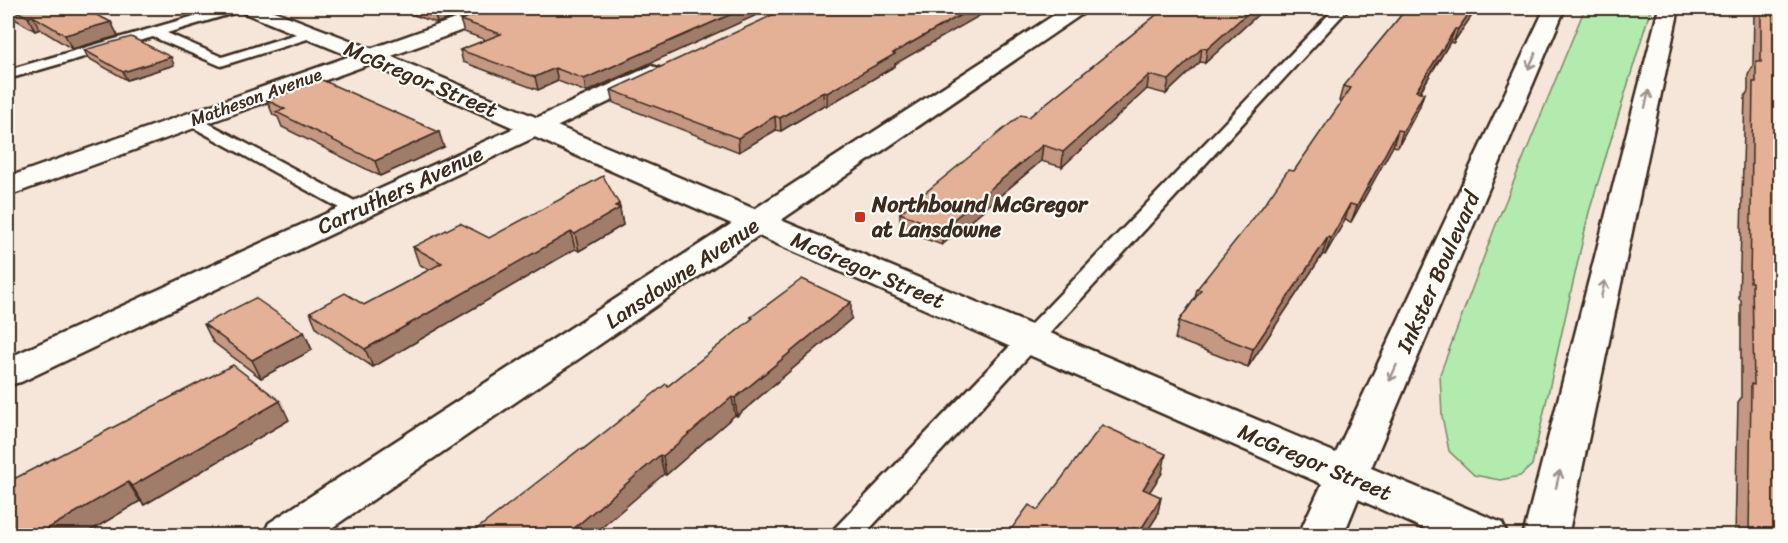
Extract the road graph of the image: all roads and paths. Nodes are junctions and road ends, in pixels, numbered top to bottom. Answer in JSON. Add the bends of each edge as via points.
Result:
{"nodes":[{"id":1,"x":235,"y":8,"type":"edge"},
{"id":2,"x":249,"y":8,"type":"edge"},
{"id":3,"x":505,"y":8,"type":"edge"},
{"id":4,"x":1078,"y":8,"type":"edge"},
{"id":5,"x":1342,"y":8,"type":"edge"},
{"id":6,"x":1555,"y":8,"type":"edge"},
{"id":7,"x":1669,"y":8,"type":"edge"},
{"id":8,"x":154,"y":32,"type":"junction"},
{"id":9,"x":312,"y":33,"type":"junction"},
{"id":10,"x":370,"y":56,"type":"junction"},
{"id":11,"x":667,"y":65,"type":"edge"},
{"id":12,"x":8,"y":75,"type":"edge"},
{"id":13,"x":193,"y":120,"type":"junction"},
{"id":14,"x":535,"y":127,"type":"junction"},
{"id":15,"x":8,"y":187,"type":"edge"},
{"id":16,"x":357,"y":210,"type":"junction"},
{"id":17,"x":758,"y":223,"type":"junction"},
{"id":18,"x":1029,"y":340,"type":"junction"},
{"id":19,"x":8,"y":374,"type":"edge"},
{"id":20,"x":1347,"y":476,"type":"junction"},
{"id":21,"x":285,"y":536,"type":"edge"},
{"id":22,"x":845,"y":536,"type":"edge"},
{"id":23,"x":1320,"y":536,"type":"edge"},
{"id":24,"x":1486,"y":536,"type":"edge"},
{"id":25,"x":1545,"y":536,"type":"edge"}],
"edges":[{"from":1,"to":8,"type":"lane"},
{"from":2,"to":9,"type":"main road","name":"McGregor Street"},
{"from":3,"to":10,"type":"main road","name":"Matheson Avenue"},
{"from":4,"to":17,"type":"main road","name":"Lansdowne Avenue"},
{"from":5,"to":18,"type":"lane"},
{"from":6,"to":20,"type":"main road","name":"Inkster Boulevard","one_way":true},
{"from":25,"to":7,"type":"main road","one_way":true},
{"from":8,"to":9,"type":"lane","via":[[221,62]]},
{"from":8,"to":12,"type":"lane"},
{"from":9,"to":10,"type":"main road","name":"McGregor Street"},
{"from":10,"to":13,"type":"main road","name":"Matheson Avenue"},
{"from":10,"to":14,"type":"main road","name":"McGregor Street"},
{"from":11,"to":14,"type":"main road","name":"Carruthers Avenue"},
{"from":13,"to":15,"type":"main road","name":"Matheson Avenue"},
{"from":13,"to":16,"type":"lane"},
{"from":14,"to":16,"type":"main road","name":"Carruthers Avenue"},
{"from":14,"to":17,"type":"main road","name":"McGregor Street"},
{"from":16,"to":19,"type":"main road","name":"Carruthers Avenue"},
{"from":17,"to":18,"type":"main road","name":"McGregor Street"},
{"from":17,"to":21,"type":"main road","name":"Lansdowne Avenue"},
{"from":18,"to":20,"type":"main road","name":"McGregor Street"},
{"from":18,"to":22,"type":"lane"},
{"from":20,"to":23,"type":"main road","name":"Inkster Boulevard"},
{"from":20,"to":24,"type":"main road","name":"McGregor Street"}]}
